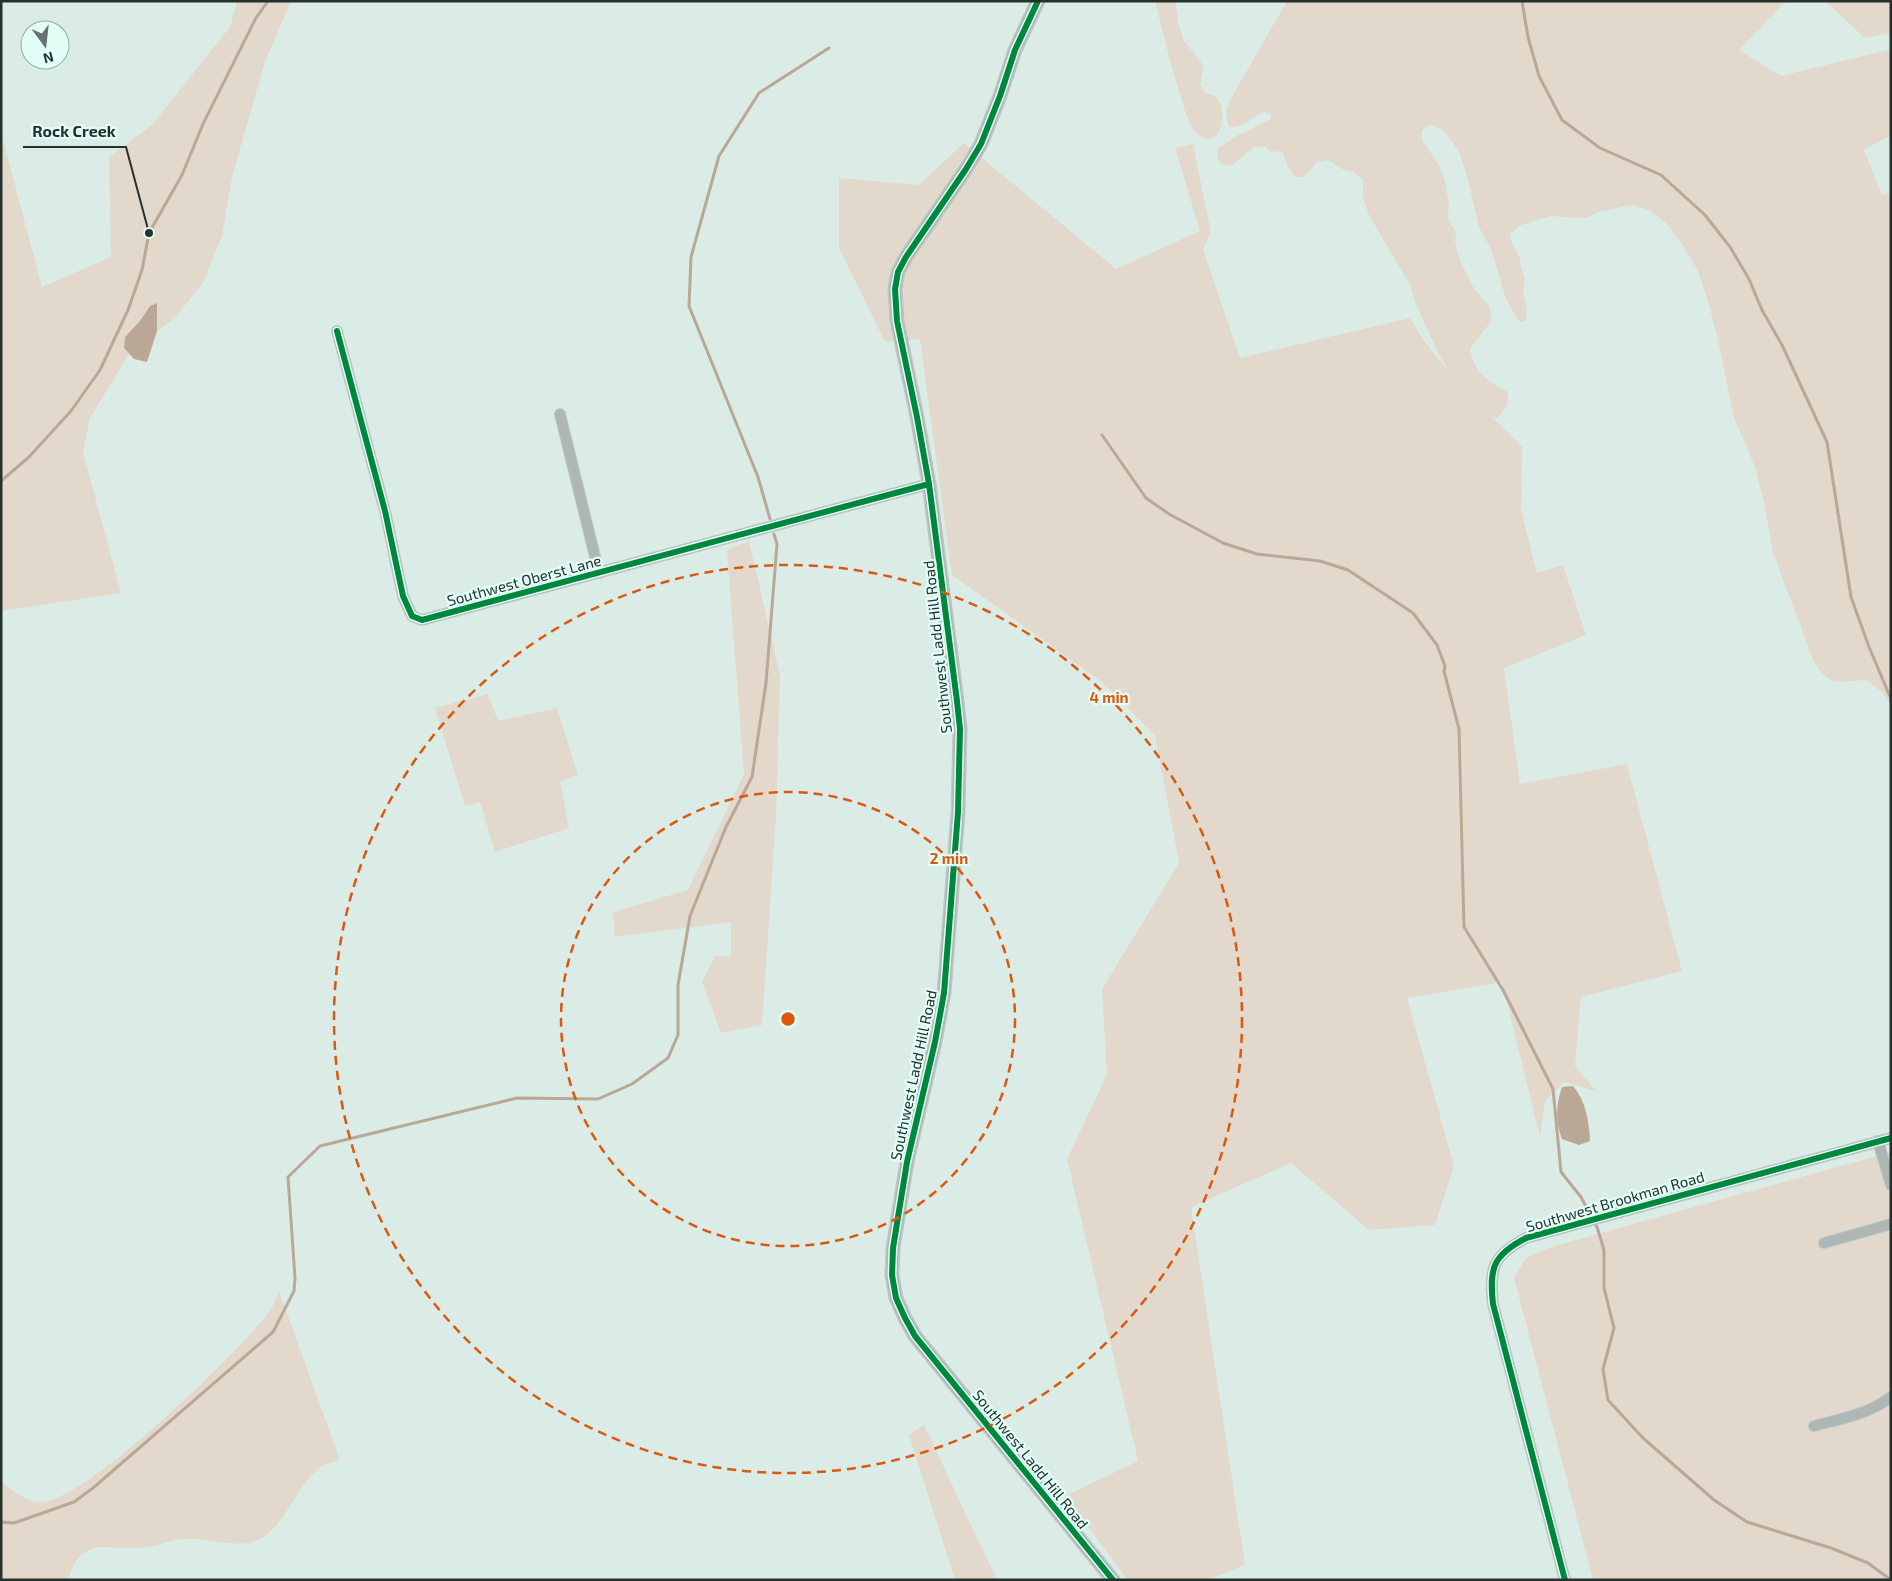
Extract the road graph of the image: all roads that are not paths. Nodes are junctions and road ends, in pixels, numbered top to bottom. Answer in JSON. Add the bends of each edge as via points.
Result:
{"nodes":[{"id":1,"x":1038,"y":1,"type":"edge"},
{"id":2,"x":337,"y":331,"type":"dead end"},
{"id":3,"x":560,"y":414,"type":"dead end"},
{"id":4,"x":929,"y":484,"type":"junction"},
{"id":5,"x":599,"y":573,"type":"junction"},
{"id":6,"x":1891,"y":1138,"type":"edge"},
{"id":7,"x":1878,"y":1141,"type":"junction"},
{"id":8,"x":1891,"y":1185,"type":"edge"},
{"id":9,"x":1891,"y":1224,"type":"edge"},
{"id":10,"x":1824,"y":1243,"type":"dead end"},
{"id":11,"x":1891,"y":1397,"type":"edge"},
{"id":12,"x":1814,"y":1426,"type":"dead end"},
{"id":13,"x":1113,"y":1580,"type":"edge"},
{"id":14,"x":1565,"y":1580,"type":"edge"}],
"edges":[{"from":1,"to":4,"type":"street","name":"Southwest Ladd Hill Road","via":[[1015,50],[981,144],[902,262],[895,283],[897,321]]},
{"from":2,"to":5,"type":"street","name":"Southwest Oberst Lane","via":[[385,511],[403,596],[412,616],[422,620],[431,618]]},
{"from":3,"to":5,"type":"street"},
{"from":4,"to":5,"type":"street","name":"Southwest Oberst Lane"},
{"from":4,"to":13,"type":"street","name":"Southwest Ladd Hill Road","via":[[959,713],[958,812],[944,993],[893,1240],[893,1287],[901,1312],[921,1343]]},
{"from":6,"to":7,"type":"street","name":"Southwest Brookman Road"},
{"from":7,"to":8,"type":"street"},
{"from":7,"to":14,"type":"street","name":"Southwest Brookman Road","via":[[1526,1238],[1499,1256],[1491,1281],[1493,1304]]},
{"from":9,"to":10,"type":"street"},
{"from":11,"to":12,"type":"street","via":[[1863,1413]]}]}
